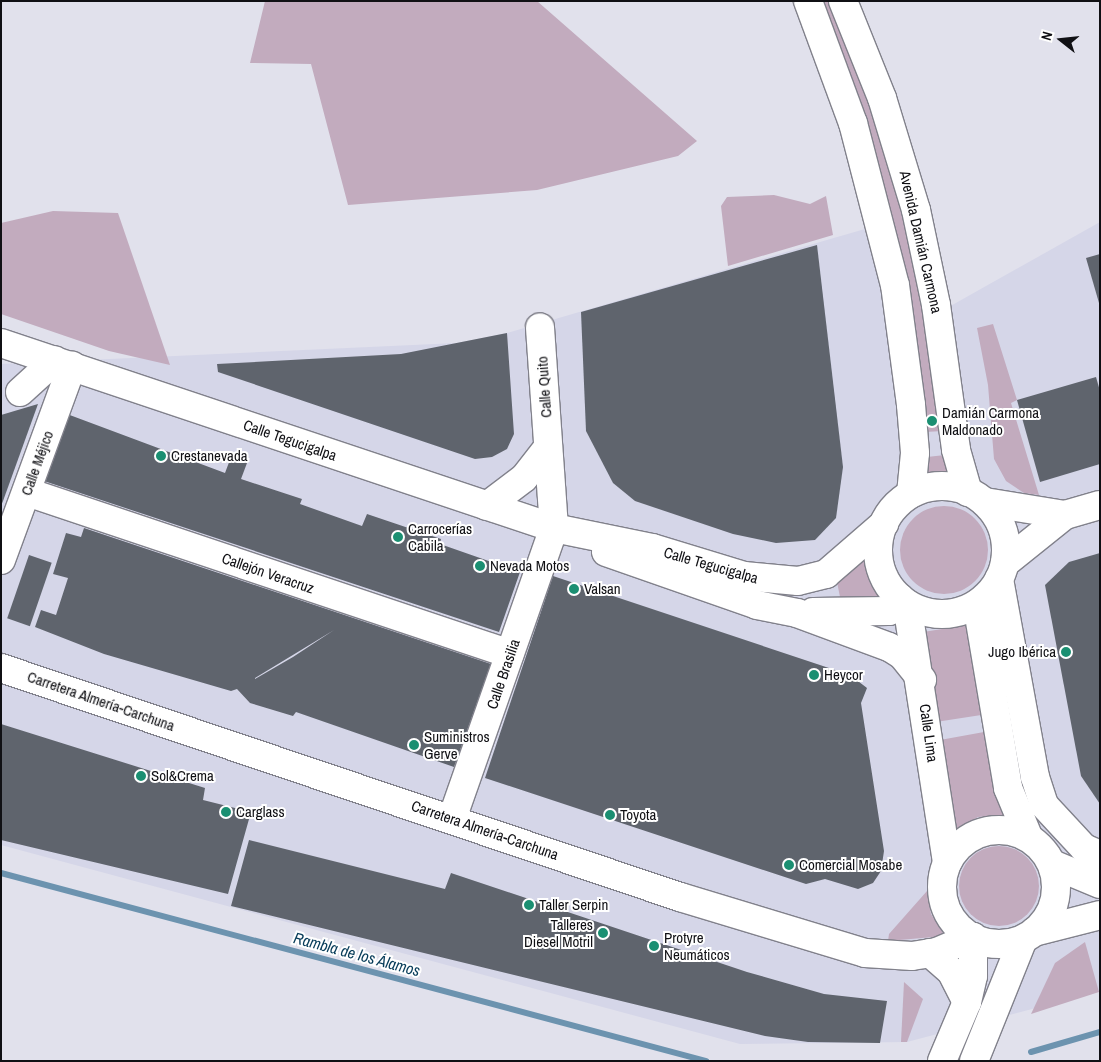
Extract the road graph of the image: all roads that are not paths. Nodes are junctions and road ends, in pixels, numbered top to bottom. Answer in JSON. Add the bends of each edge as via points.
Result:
{"nodes":[{"id":1,"x":808,"y":1,"type":"edge"},
{"id":2,"x":843,"y":1,"type":"edge"},
{"id":3,"x":540,"y":327,"type":"dead end"},
{"id":4,"x":1,"y":343,"type":"edge"},
{"id":5,"x":64,"y":363,"type":"junction"},
{"id":6,"x":20,"y":392,"type":"dead end"},
{"id":7,"x":548,"y":447,"type":"junction"},
{"id":8,"x":27,"y":492,"type":"junction"},
{"id":9,"x":911,"y":494,"type":"junction"},
{"id":10,"x":977,"y":497,"type":"junction"},
{"id":11,"x":1100,"y":505,"type":"edge"},
{"id":12,"x":487,"y":506,"type":"junction"},
{"id":13,"x":1065,"y":515,"type":"junction"},
{"id":14,"x":884,"y":524,"type":"junction"},
{"id":15,"x":554,"y":528,"type":"junction"},
{"id":16,"x":580,"y":536,"type":"junction"},
{"id":17,"x":1,"y":560,"type":"edge"},
{"id":18,"x":1002,"y":571,"type":"junction"},
{"id":19,"x":903,"y":601,"type":"junction"},
{"id":20,"x":977,"y":604,"type":"junction"},
{"id":21,"x":797,"y":613,"type":"junction"},
{"id":22,"x":510,"y":654,"type":"junction"},
{"id":23,"x":1,"y":668,"type":"edge"},
{"id":24,"x":922,"y":680,"type":"junction"},
{"id":25,"x":452,"y":820,"type":"junction"},
{"id":26,"x":1028,"y":836,"type":"junction"},
{"id":27,"x":1100,"y":856,"type":"edge"},
{"id":28,"x":947,"y":863,"type":"junction"},
{"id":29,"x":1052,"y":864,"type":"junction"},
{"id":30,"x":1100,"y":884,"type":"edge"},
{"id":31,"x":1100,"y":915,"type":"edge"},
{"id":32,"x":1028,"y":936,"type":"junction"},
{"id":33,"x":973,"y":937,"type":"junction"},
{"id":34,"x":930,"y":953,"type":"junction"},
{"id":35,"x":967,"y":1002,"type":"junction"},
{"id":36,"x":978,"y":1052,"type":"edge"},
{"id":37,"x":944,"y":1056,"type":"edge"}],
"edges":[{"from":1,"to":9,"type":"street","via":[[853,123],[895,285],[915,453]]},
{"from":2,"to":10,"type":"street","name":"Avenida Damián Carmona","via":[[882,98],[916,210],[936,305],[956,450]]},
{"from":3,"to":7,"type":"street","name":"Calle Quito"},
{"from":4,"to":5,"type":"street","name":"Calle Tegucigalpa"},
{"from":5,"to":6,"type":"street"},
{"from":5,"to":8,"type":"street","name":"Calle Méjico"},
{"from":5,"to":12,"type":"street","name":"Calle Tegucigalpa"},
{"from":7,"to":12,"type":"street","via":[[524,478]]},
{"from":7,"to":15,"type":"street","name":"Calle Quito"},
{"from":8,"to":17,"type":"street","name":"Calle Méjico"},
{"from":8,"to":22,"type":"street","name":"Callejón Veracruz"},
{"from":9,"to":10,"type":"street","via":[[930,487]]},
{"from":9,"to":14,"type":"street","via":[[895,507]]},
{"from":10,"to":13,"type":"street"},
{"from":10,"to":18,"type":"street","via":[[999,520],[1006,541]]},
{"from":11,"to":13,"type":"street"},
{"from":12,"to":15,"type":"street","name":"Calle Tegucigalpa"},
{"from":13,"to":18,"type":"street"},
{"from":14,"to":16,"type":"street","name":"Calle Tegucigalpa","via":[[826,574],[798,581],[744,576],[652,548]]},
{"from":14,"to":19,"type":"street","via":[[878,543],[880,564],[887,582]]},
{"from":15,"to":16,"type":"street","name":"Calle Tegucigalpa"},
{"from":15,"to":22,"type":"street","name":"Calle Brasilia"},
{"from":16,"to":21,"type":"street","name":"Calle Tegucigalpa","via":[[613,556],[757,605]]},
{"from":18,"to":20,"type":"street"},
{"from":18,"to":27,"type":"street","via":[[1031,760],[1044,806],[1084,848]]},
{"from":19,"to":20,"type":"street","via":[[942,614]]},
{"from":19,"to":21,"type":"street","name":"Calle Tegucigalpa","via":[[889,611]]},
{"from":19,"to":24,"type":"street","name":"Calle Lima"},
{"from":20,"to":26,"type":"street","via":[[1008,788]]},
{"from":21,"to":24,"type":"street","name":"Calle Tegucigalpa","via":[[889,647],[902,655]]},
{"from":22,"to":25,"type":"street","name":"Calle Brasilia"},
{"from":23,"to":25,"type":"street","name":"Carretera Almería-Carchuna"},
{"from":24,"to":28,"type":"street","name":"Calle Lima"},
{"from":25,"to":34,"type":"street","name":"Carretera Almería-Carchuna","via":[[680,897],[865,953]]},
{"from":26,"to":28,"type":"street","via":[[1010,830],[973,836],[958,847]]},
{"from":26,"to":29,"type":"street","via":[[1042,848]]},
{"from":28,"to":33,"type":"street","via":[[942,879],[948,913]]},
{"from":29,"to":30,"type":"street"},
{"from":29,"to":32,"type":"street","via":[[1056,883],[1054,902],[1047,918]]},
{"from":31,"to":32,"type":"street"},
{"from":32,"to":33,"type":"street","via":[[999,944]]},
{"from":32,"to":36,"type":"street"},
{"from":33,"to":34,"type":"street","name":"Carretera Almería-Carchuna"},
{"from":33,"to":35,"type":"street","via":[[973,976]]},
{"from":34,"to":35,"type":"street","via":[[951,971]]},
{"from":35,"to":37,"type":"street"}]}
